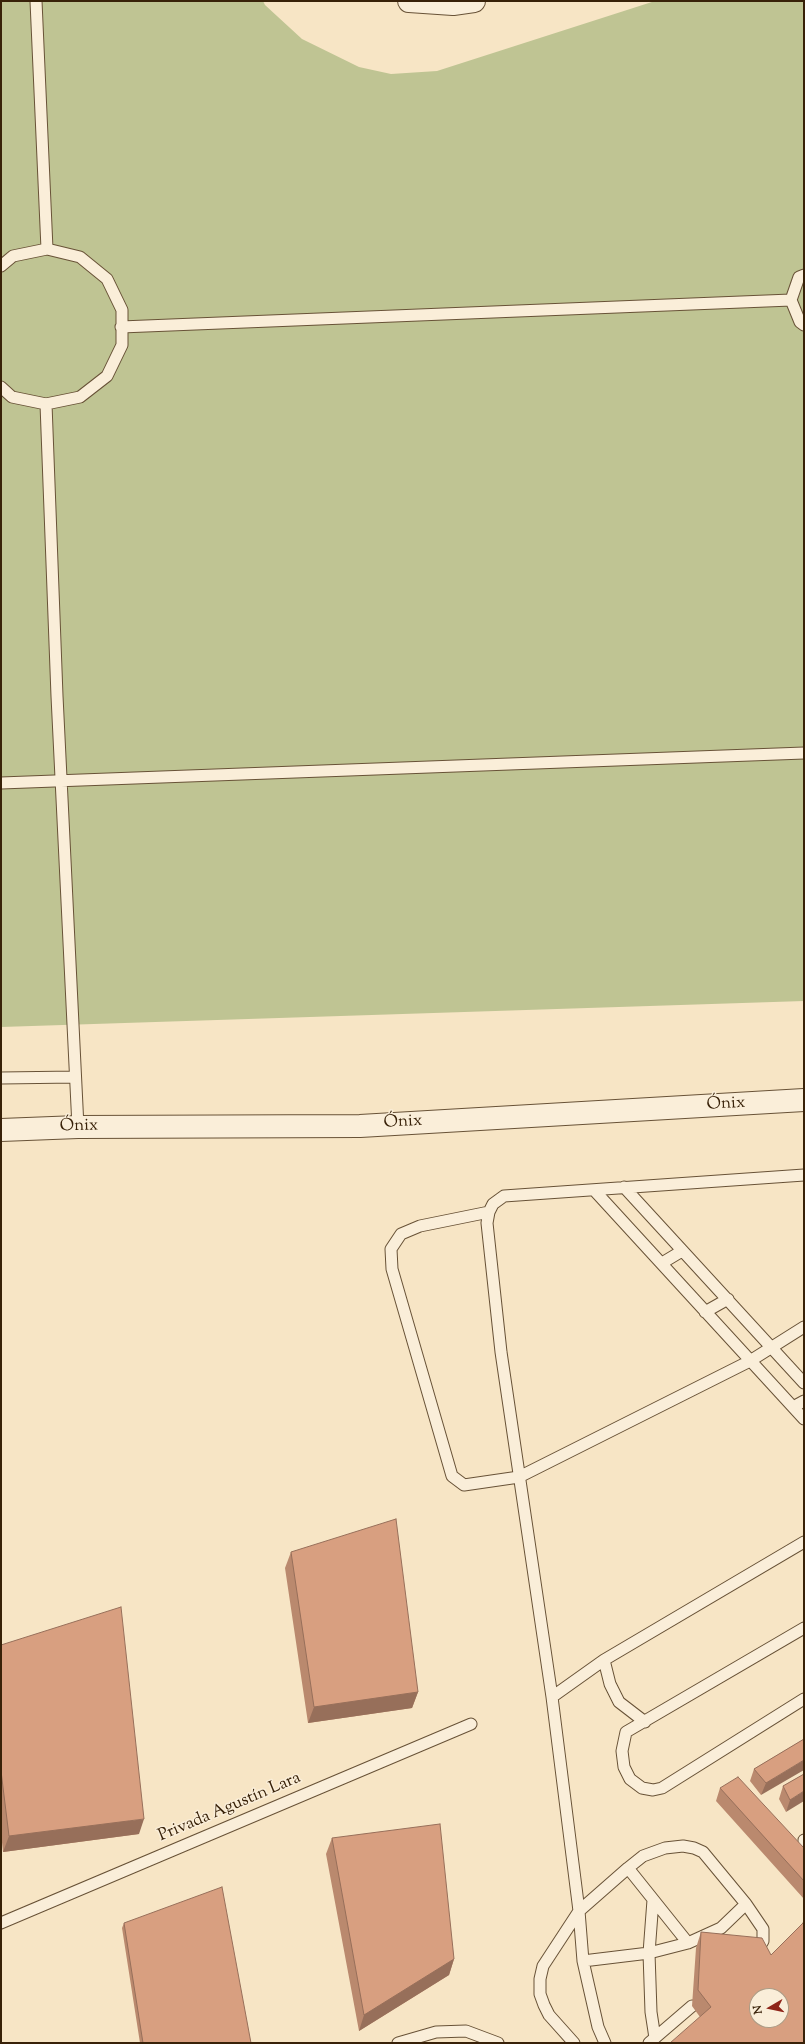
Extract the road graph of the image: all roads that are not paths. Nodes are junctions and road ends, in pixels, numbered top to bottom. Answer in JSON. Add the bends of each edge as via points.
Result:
{"nodes":[{"id":1,"x":36,"y":1,"type":"edge"},
{"id":2,"x":409,"y":1,"type":"edge"},
{"id":3,"x":474,"y":1,"type":"edge"},
{"id":4,"x":47,"y":249,"type":"junction"},
{"id":5,"x":1,"y":266,"type":"edge"},
{"id":6,"x":804,"y":275,"type":"edge"},
{"id":7,"x":791,"y":300,"type":"junction"},
{"id":8,"x":804,"y":325,"type":"edge"},
{"id":9,"x":122,"y":327,"type":"junction"},
{"id":10,"x":1,"y":387,"type":"edge"},
{"id":11,"x":46,"y":404,"type":"junction"},
{"id":12,"x":804,"y":753,"type":"edge"},
{"id":13,"x":60,"y":780,"type":"junction"},
{"id":14,"x":1,"y":783,"type":"edge"},
{"id":15,"x":75,"y":1077,"type":"junction"},
{"id":16,"x":1,"y":1078,"type":"edge"},
{"id":17,"x":804,"y":1100,"type":"edge"},
{"id":18,"x":78,"y":1127,"type":"junction"},
{"id":19,"x":1,"y":1130,"type":"edge"},
{"id":20,"x":804,"y":1175,"type":"edge"},
{"id":21,"x":624,"y":1187,"type":"junction"},
{"id":22,"x":594,"y":1190,"type":"junction"},
{"id":23,"x":490,"y":1212,"type":"junction"},
{"id":24,"x":682,"y":1251,"type":"junction"},
{"id":25,"x":662,"y":1263,"type":"junction"},
{"id":26,"x":728,"y":1299,"type":"junction"},
{"id":27,"x":704,"y":1312,"type":"junction"},
{"id":28,"x":804,"y":1327,"type":"edge"},
{"id":29,"x":772,"y":1346,"type":"junction"},
{"id":30,"x":750,"y":1361,"type":"junction"},
{"id":31,"x":804,"y":1382,"type":"edge"},
{"id":32,"x":804,"y":1401,"type":"edge"},
{"id":33,"x":792,"y":1407,"type":"junction"},
{"id":34,"x":804,"y":1419,"type":"edge"},
{"id":35,"x":519,"y":1477,"type":"junction"},
{"id":36,"x":804,"y":1542,"type":"edge"},
{"id":37,"x":804,"y":1628,"type":"edge"},
{"id":38,"x":604,"y":1660,"type":"junction"},
{"id":39,"x":552,"y":1697,"type":"junction"},
{"id":40,"x":804,"y":1699,"type":"edge"},
{"id":41,"x":645,"y":1722,"type":"junction"},
{"id":42,"x":471,"y":1724,"type":"dead end"},
{"id":43,"x":628,"y":1868,"type":"junction"},
{"id":44,"x":653,"y":1900,"type":"junction"},
{"id":45,"x":746,"y":1904,"type":"junction"},
{"id":46,"x":579,"y":1911,"type":"junction"},
{"id":47,"x":1,"y":1924,"type":"edge"},
{"id":48,"x":688,"y":1943,"type":"junction"},
{"id":49,"x":649,"y":1953,"type":"junction"},
{"id":50,"x":756,"y":1954,"type":"edge"},
{"id":51,"x":583,"y":1961,"type":"junction"},
{"id":52,"x":692,"y":2006,"type":"dead end"},
{"id":53,"x":652,"y":2040,"type":"edge"},
{"id":54,"x":398,"y":2043,"type":"edge"},
{"id":55,"x":498,"y":2043,"type":"edge"},
{"id":56,"x":574,"y":2043,"type":"edge"},
{"id":57,"x":605,"y":2043,"type":"edge"}],
"edges":[{"from":1,"to":4,"type":"lane"},
{"from":2,"to":3,"type":"street","via":[[453,4]]},
{"from":4,"to":5,"type":"lane","via":[[13,256]]},
{"from":4,"to":9,"type":"lane","via":[[80,257],[107,279],[122,310]]},
{"from":6,"to":7,"type":"lane","via":[[799,277]]},
{"from":7,"to":8,"type":"lane","via":[[800,322]]},
{"from":7,"to":9,"type":"lane"},
{"from":9,"to":11,"type":"lane","via":[[122,345],[106,376],[80,397]]},
{"from":10,"to":11,"type":"lane","via":[[12,397]]},
{"from":11,"to":13,"type":"lane"},
{"from":12,"to":13,"type":"lane"},
{"from":13,"to":14,"type":"lane"},
{"from":13,"to":15,"type":"lane"},
{"from":15,"to":16,"type":"lane"},
{"from":15,"to":18,"type":"lane"},
{"from":17,"to":18,"type":"street","name":"Ónix","via":[[360,1126]]},
{"from":18,"to":19,"type":"street","name":"Ónix"},
{"from":20,"to":21,"type":"lane"},
{"from":21,"to":22,"type":"lane"},
{"from":21,"to":24,"type":"lane"},
{"from":22,"to":23,"type":"lane","via":[[504,1196],[493,1204]]},
{"from":22,"to":25,"type":"lane"},
{"from":23,"to":35,"type":"lane","via":[[487,1223],[500,1352]]},
{"from":23,"to":35,"type":"lane","via":[[420,1226],[401,1234],[391,1249],[392,1269],[452,1476],[464,1485]]},
{"from":24,"to":25,"type":"lane"},
{"from":24,"to":26,"type":"lane"},
{"from":25,"to":27,"type":"lane"},
{"from":26,"to":27,"type":"lane"},
{"from":26,"to":29,"type":"lane"},
{"from":27,"to":30,"type":"lane"},
{"from":28,"to":29,"type":"lane"},
{"from":29,"to":30,"type":"lane"},
{"from":29,"to":31,"type":"lane"},
{"from":30,"to":33,"type":"lane"},
{"from":30,"to":35,"type":"lane"},
{"from":32,"to":33,"type":"lane"},
{"from":33,"to":34,"type":"lane"},
{"from":35,"to":39,"type":"lane"},
{"from":36,"to":38,"type":"lane"},
{"from":37,"to":41,"type":"lane"},
{"from":38,"to":39,"type":"lane"},
{"from":38,"to":41,"type":"lane","via":[[610,1684],[619,1702]]},
{"from":39,"to":46,"type":"lane"},
{"from":40,"to":41,"type":"lane","via":[[662,1788],[654,1790],[642,1788],[630,1779],[624,1767],[622,1751],[626,1732]]},
{"from":42,"to":47,"type":"lane","name":"Privada Agustín Lara"},
{"from":43,"to":44,"type":"lane"},
{"from":43,"to":45,"type":"lane","via":[[643,1856],[665,1848],[694,1848],[703,1852]]},
{"from":43,"to":46,"type":"lane"},
{"from":44,"to":48,"type":"lane"},
{"from":44,"to":49,"type":"lane"},
{"from":45,"to":48,"type":"lane","via":[[721,1928]]},
{"from":45,"to":50,"type":"lane","via":[[763,1929],[763,1941]]},
{"from":46,"to":51,"type":"lane"},
{"from":46,"to":56,"type":"lane","via":[[544,1966],[540,1980],[540,1994],[549,2015]]},
{"from":48,"to":49,"type":"lane"},
{"from":49,"to":51,"type":"lane"},
{"from":49,"to":53,"type":"lane"},
{"from":51,"to":57,"type":"lane","via":[[598,2027]]},
{"from":52,"to":53,"type":"lane"},
{"from":54,"to":55,"type":"lane","via":[[436,2032],[466,2031]]}]}
